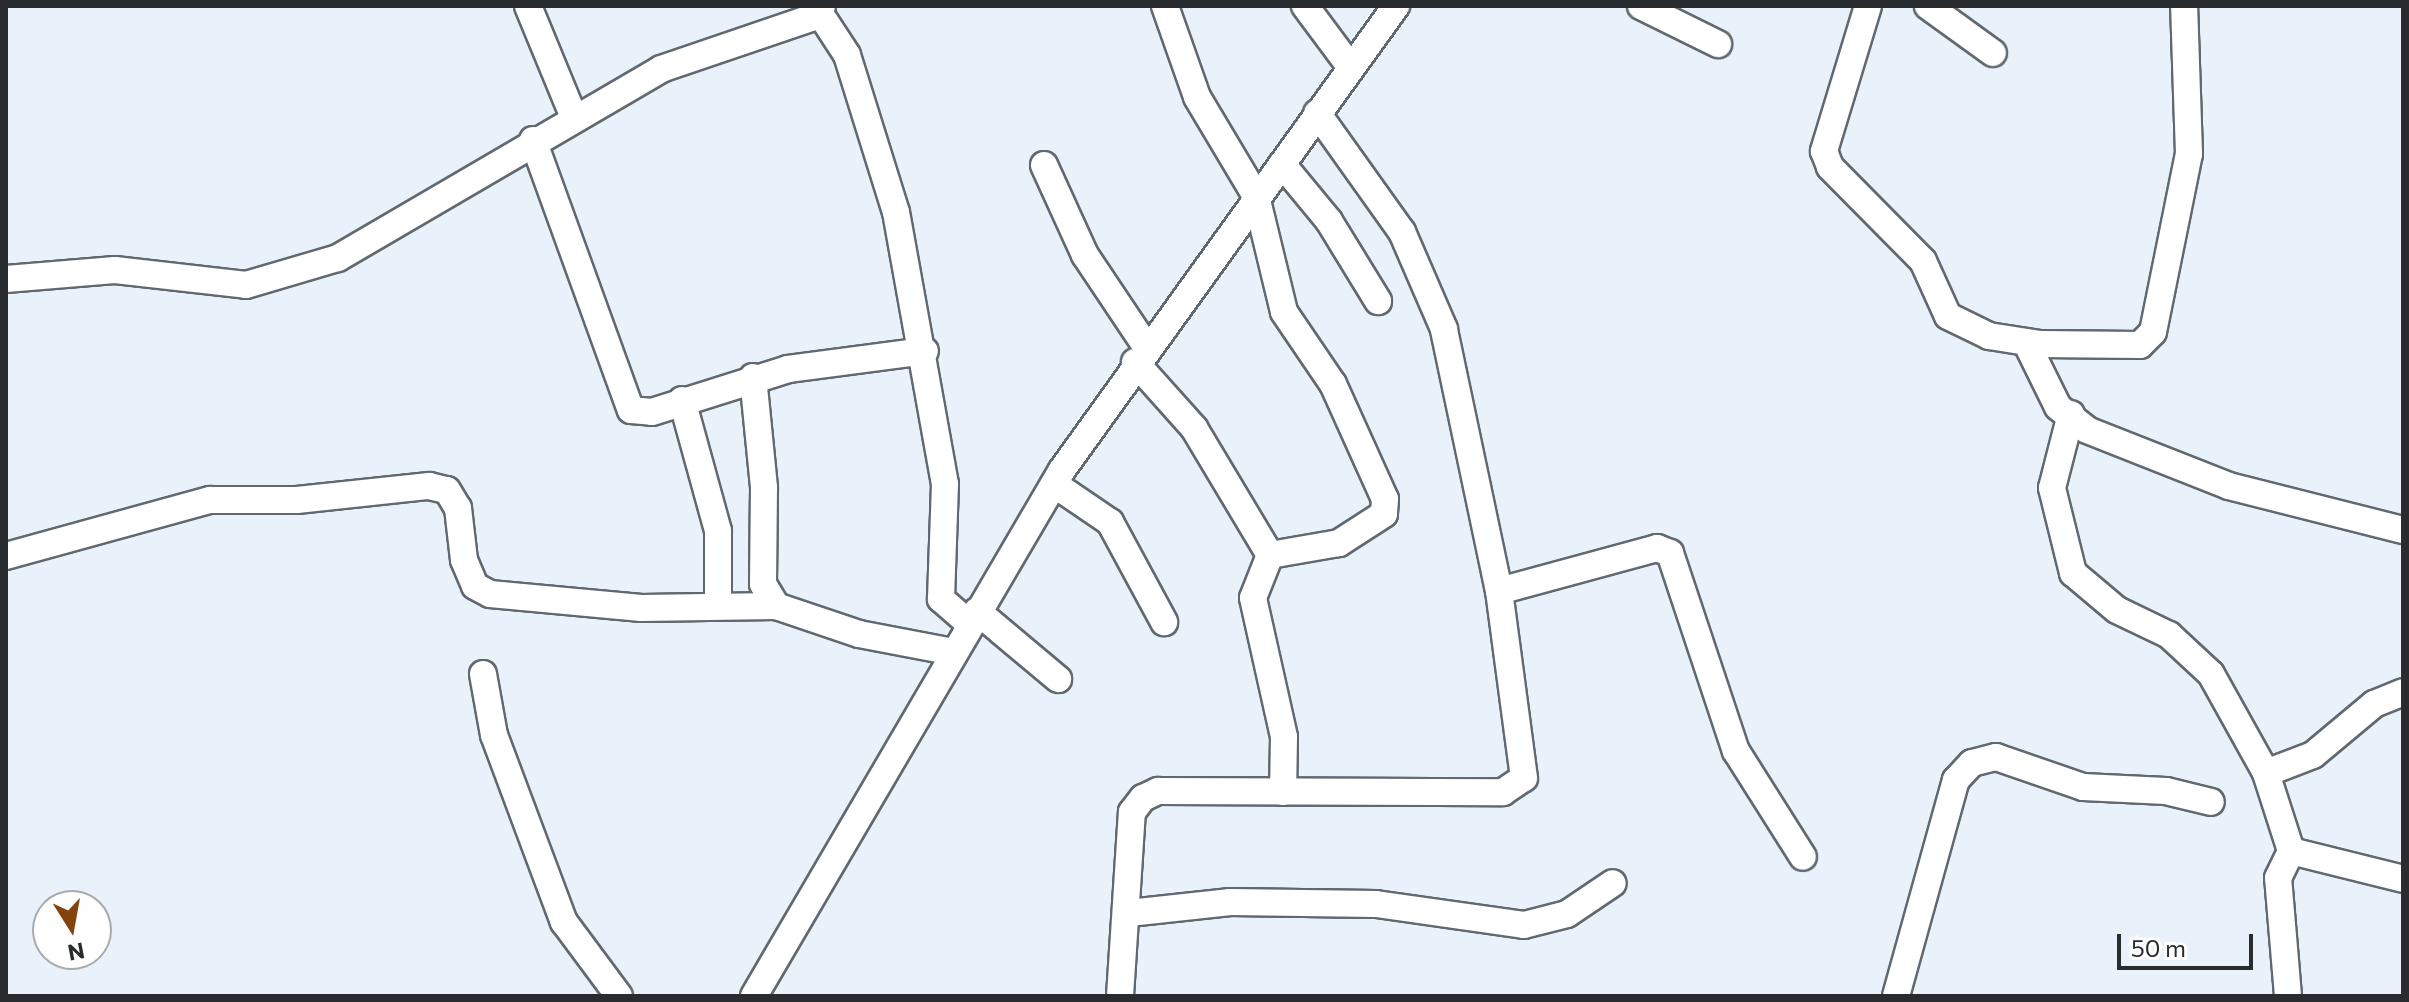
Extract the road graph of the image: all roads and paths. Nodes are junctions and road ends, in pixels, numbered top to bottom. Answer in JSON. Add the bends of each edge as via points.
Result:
{"nodes":[{"id":1,"x":528,"y":6,"type":"edge"},
{"id":2,"x":1165,"y":6,"type":"edge"},
{"id":3,"x":1305,"y":6,"type":"edge"},
{"id":4,"x":1396,"y":6,"type":"edge"},
{"id":5,"x":1641,"y":6,"type":"edge"},
{"id":6,"x":1868,"y":6,"type":"edge"},
{"id":7,"x":1928,"y":6,"type":"edge"},
{"id":8,"x":2184,"y":6,"type":"edge"},
{"id":9,"x":820,"y":9,"type":"edge"},
{"id":10,"x":1718,"y":44,"type":"dead end"},
{"id":11,"x":1993,"y":53,"type":"dead end"},
{"id":12,"x":1349,"y":65,"type":"junction"},
{"id":13,"x":1317,"y":113,"type":"junction"},
{"id":14,"x":573,"y":115,"type":"junction"},
{"id":15,"x":533,"y":140,"type":"junction"},
{"id":16,"x":1282,"y":164,"type":"junction"},
{"id":17,"x":1044,"y":165,"type":"dead end"},
{"id":18,"x":1256,"y":196,"type":"junction"},
{"id":19,"x":6,"y":279,"type":"edge"},
{"id":20,"x":1378,"y":301,"type":"dead end"},
{"id":21,"x":2026,"y":342,"type":"junction"},
{"id":22,"x":925,"y":351,"type":"junction"},
{"id":23,"x":1140,"y":354,"type":"junction"},
{"id":24,"x":753,"y":377,"type":"junction"},
{"id":25,"x":682,"y":400,"type":"junction"},
{"id":26,"x":2071,"y":414,"type":"junction"},
{"id":27,"x":1054,"y":484,"type":"junction"},
{"id":28,"x":2403,"y":530,"type":"edge"},
{"id":29,"x":1270,"y":555,"type":"junction"},
{"id":30,"x":6,"y":556,"type":"edge"},
{"id":31,"x":1499,"y":591,"type":"junction"},
{"id":32,"x":718,"y":602,"type":"junction"},
{"id":33,"x":776,"y":606,"type":"junction"},
{"id":34,"x":973,"y":617,"type":"junction"},
{"id":35,"x":1164,"y":622,"type":"dead end"},
{"id":36,"x":953,"y":652,"type":"junction"},
{"id":37,"x":483,"y":674,"type":"dead end"},
{"id":38,"x":1058,"y":679,"type":"dead end"},
{"id":39,"x":2403,"y":692,"type":"edge"},
{"id":40,"x":2266,"y":773,"type":"junction"},
{"id":41,"x":1283,"y":792,"type":"junction"},
{"id":42,"x":2211,"y":802,"type":"dead end"},
{"id":43,"x":2291,"y":851,"type":"junction"},
{"id":44,"x":1803,"y":857,"type":"dead end"},
{"id":45,"x":2403,"y":879,"type":"edge"},
{"id":46,"x":1613,"y":883,"type":"dead end"},
{"id":47,"x":1129,"y":913,"type":"junction"},
{"id":48,"x":619,"y":996,"type":"edge"},
{"id":49,"x":754,"y":996,"type":"edge"},
{"id":50,"x":1120,"y":996,"type":"edge"},
{"id":51,"x":1896,"y":996,"type":"edge"},
{"id":52,"x":2288,"y":996,"type":"edge"}],
"edges":[{"from":1,"to":14,"type":"street"},
{"from":2,"to":18,"type":"street","via":[[1203,111]]},
{"from":3,"to":12,"type":"street"},
{"from":4,"to":12,"type":"street"},
{"from":5,"to":10,"type":"street"},
{"from":6,"to":21,"type":"street","via":[[1824,151],[1830,167],[1923,261],[1948,316],[1989,336]]},
{"from":7,"to":11,"type":"street"},
{"from":8,"to":21,"type":"street","via":[[2189,154],[2153,332],[2140,345]]},
{"from":9,"to":14,"type":"street","via":[[692,55]]},
{"from":9,"to":22,"type":"street","via":[[847,55],[896,212]]},
{"from":12,"to":13,"type":"street"},
{"from":13,"to":16,"type":"street"},
{"from":13,"to":31,"type":"street","via":[[1402,232],[1444,329]]},
{"from":14,"to":15,"type":"street"},
{"from":15,"to":19,"type":"street","via":[[362,246],[261,283],[115,270]]},
{"from":15,"to":25,"type":"street","via":[[624,404],[641,413]]},
{"from":16,"to":18,"type":"street"},
{"from":16,"to":20,"type":"street","via":[[1329,221]]},
{"from":17,"to":23,"type":"street","via":[[1085,255]]},
{"from":18,"to":23,"type":"street"},
{"from":18,"to":29,"type":"street","via":[[1272,286],[1333,384],[1385,499],[1384,514],[1339,543]]},
{"from":21,"to":26,"type":"street","via":[[2058,407]]},
{"from":22,"to":24,"type":"street"},
{"from":22,"to":34,"type":"street","via":[[945,484],[941,599]]},
{"from":23,"to":27,"type":"street"},
{"from":23,"to":29,"type":"street","via":[[1194,428]]},
{"from":24,"to":25,"type":"street"},
{"from":24,"to":33,"type":"street","via":[[764,488],[763,584]]},
{"from":25,"to":32,"type":"street","via":[[718,531]]},
{"from":26,"to":28,"type":"street","via":[[2087,430],[2229,486]]},
{"from":26,"to":40,"type":"street","via":[[2052,488],[2073,573],[2117,610],[2169,635],[2211,674]]},
{"from":27,"to":34,"type":"street"},
{"from":27,"to":35,"type":"street","via":[[1110,522]]},
{"from":29,"to":41,"type":"street","via":[[1253,598],[1284,737]]},
{"from":30,"to":32,"type":"street","via":[[210,500],[429,486],[453,499],[464,560],[475,586],[490,594],[641,608]]},
{"from":31,"to":41,"type":"street","via":[[1526,766],[1516,788]]},
{"from":31,"to":44,"type":"street","via":[[1657,548],[1670,553],[1736,751]]},
{"from":32,"to":33,"type":"street"},
{"from":33,"to":36,"type":"street","via":[[859,634]]},
{"from":34,"to":36,"type":"street"},
{"from":34,"to":38,"type":"street"},
{"from":36,"to":49,"type":"street"},
{"from":37,"to":48,"type":"street","via":[[494,735],[564,922]]},
{"from":39,"to":40,"type":"street","via":[[2374,704],[2313,755]]},
{"from":40,"to":43,"type":"street"},
{"from":41,"to":47,"type":"street","via":[[1158,791],[1143,798],[1132,812]]},
{"from":42,"to":51,"type":"street","via":[[2166,791],[2083,787],[1996,757],[1972,763],[1956,780]]},
{"from":43,"to":45,"type":"street"},
{"from":43,"to":52,"type":"street","via":[[2278,878]]},
{"from":46,"to":47,"type":"street","via":[[1567,914],[1524,925],[1376,904],[1230,902]]},
{"from":47,"to":50,"type":"street"}]}
